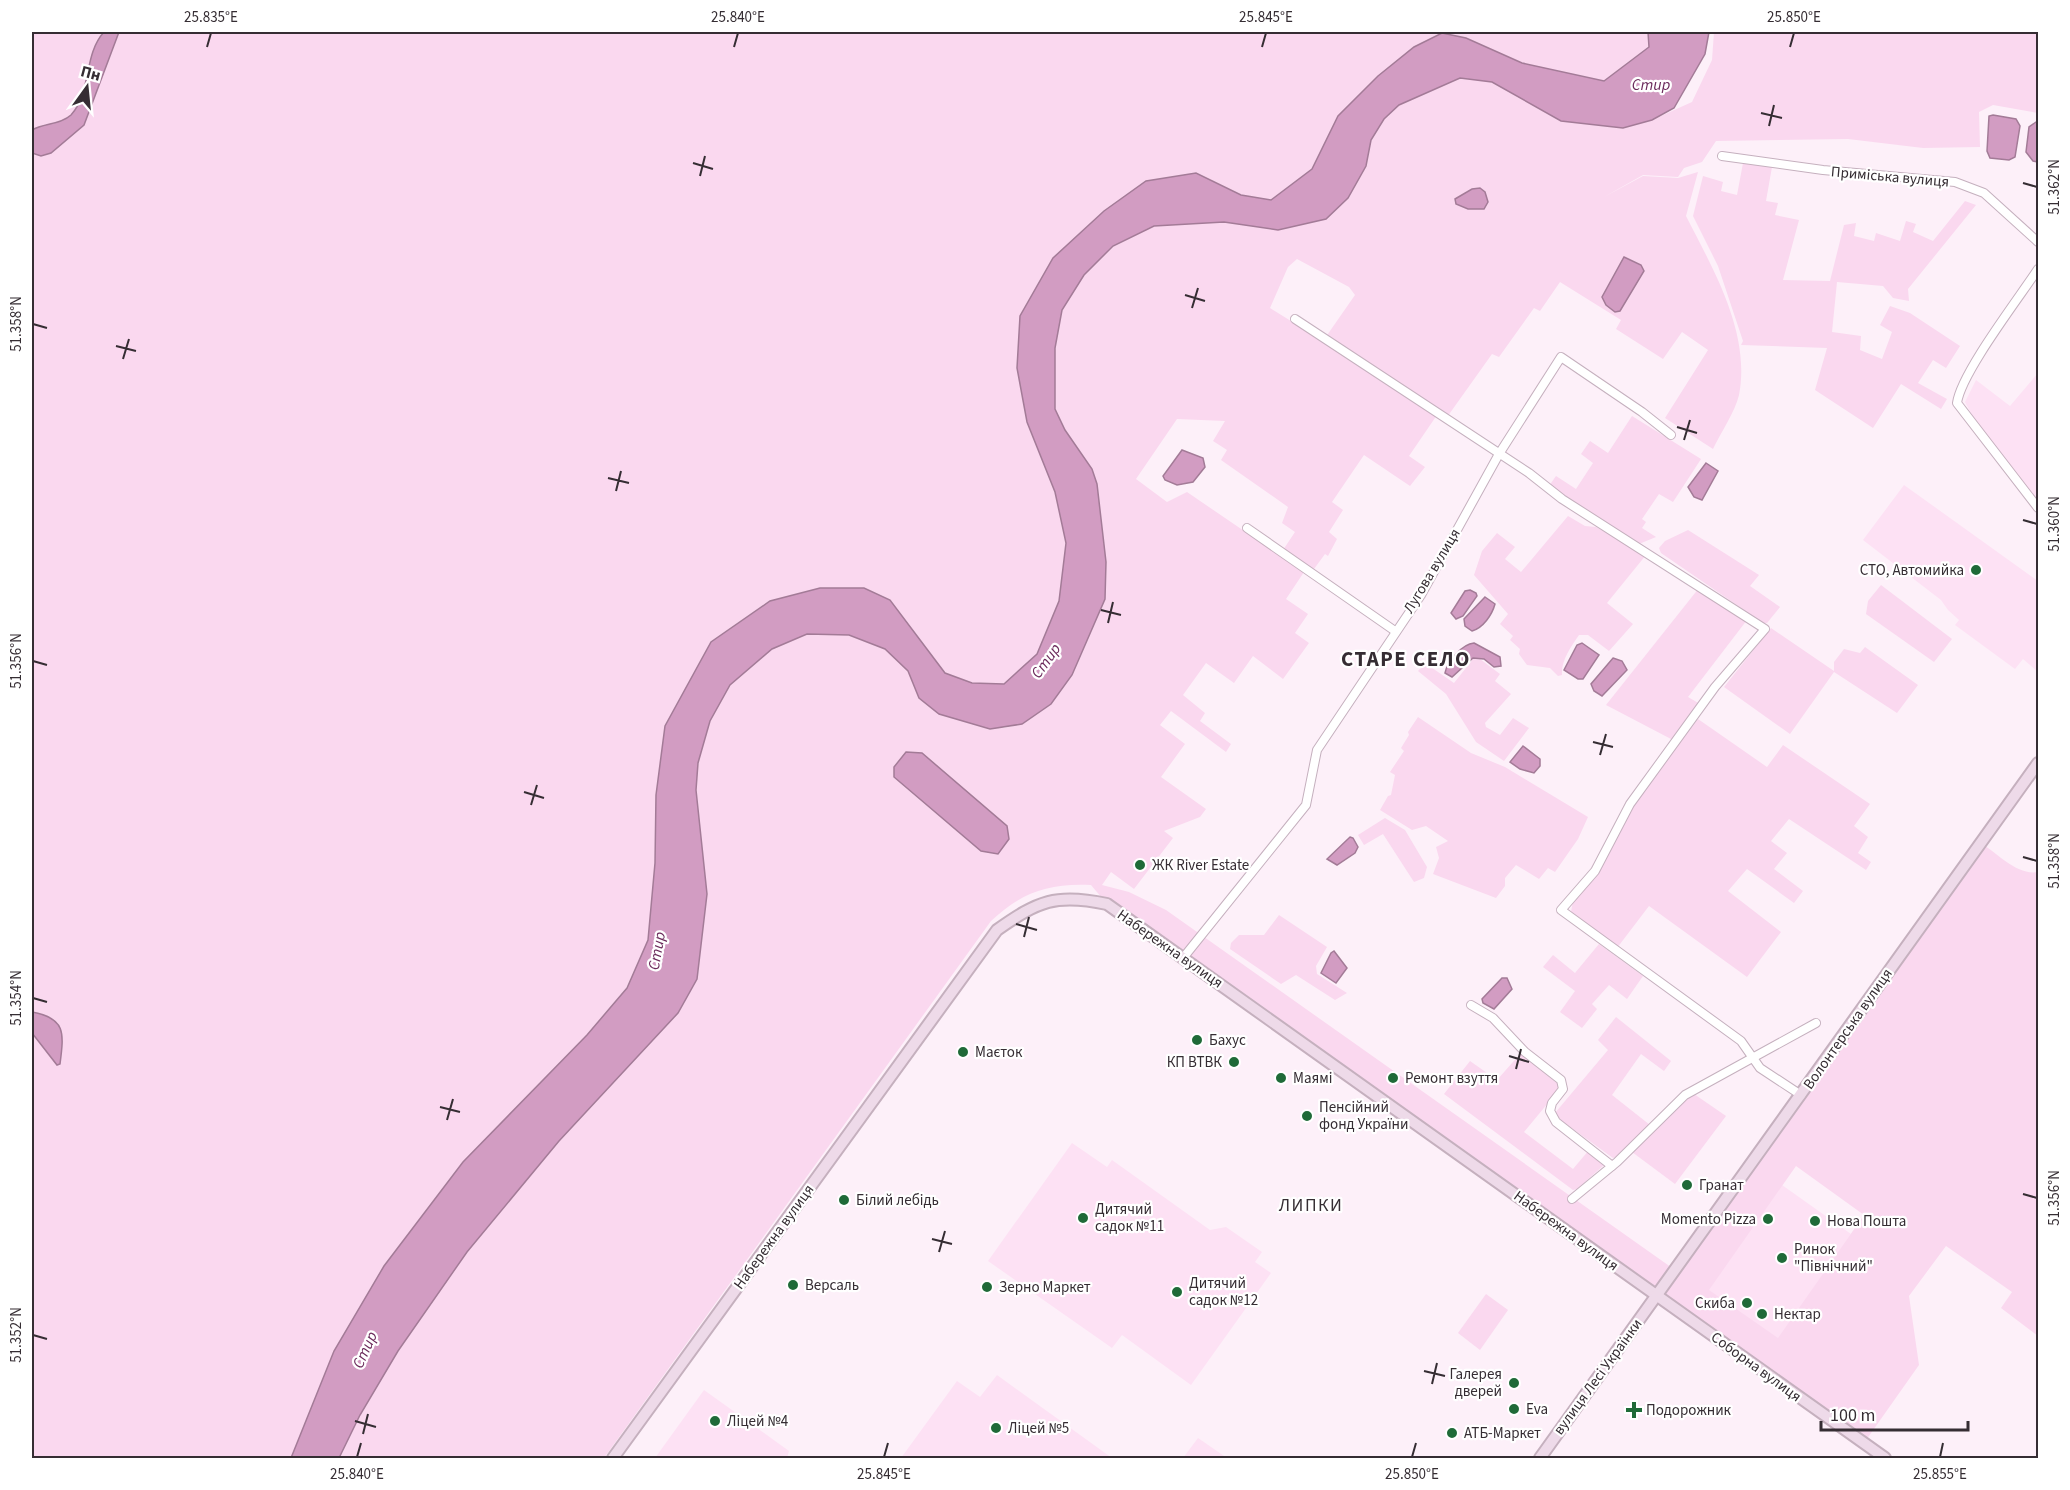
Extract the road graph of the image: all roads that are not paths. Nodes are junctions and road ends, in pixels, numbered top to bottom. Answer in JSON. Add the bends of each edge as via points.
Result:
{"nodes":[{"id":1,"x":1722,"y":156,"type":"dead end"},
{"id":2,"x":2038,"y":242,"type":"edge"},
{"id":3,"x":2038,"y":269,"type":"edge"},
{"id":4,"x":1295,"y":319,"type":"dead end"},
{"id":5,"x":1671,"y":435,"type":"dead end"},
{"id":6,"x":1499,"y":454,"type":"junction"},
{"id":7,"x":2038,"y":508,"type":"edge"},
{"id":8,"x":1247,"y":528,"type":"dead end"},
{"id":9,"x":1395,"y":631,"type":"junction"},
{"id":10,"x":2038,"y":763,"type":"edge"},
{"id":11,"x":1184,"y":958,"type":"junction"},
{"id":12,"x":1471,"y":1005,"type":"dead end"},
{"id":13,"x":1816,"y":1023,"type":"dead end"},
{"id":14,"x":1754,"y":1059,"type":"junction"},
{"id":15,"x":1801,"y":1095,"type":"junction"},
{"id":16,"x":1612,"y":1166,"type":"junction"},
{"id":17,"x":1572,"y":1199,"type":"dead end"},
{"id":18,"x":1657,"y":1296,"type":"junction"},
{"id":19,"x":613,"y":1458,"type":"edge"},
{"id":20,"x":1540,"y":1458,"type":"edge"},
{"id":21,"x":1885,"y":1458,"type":"edge"}],
"edges":[{"from":1,"to":2,"type":"street","name":"Приміська вулиця","via":[[1823,171],[1955,182],[1984,193]]},
{"from":3,"to":7,"type":"street","via":[[1969,373],[1957,403]]},
{"from":4,"to":6,"type":"street"},
{"from":5,"to":6,"type":"street","name":"Лугова вулиця","via":[[1561,357]]},
{"from":6,"to":9,"type":"street","name":"Лугова вулиця","via":[[1420,596]]},
{"from":6,"to":14,"type":"street","via":[[1765,629],[1715,687],[1630,804],[1595,871],[1561,910],[1741,1041]]},
{"from":8,"to":9,"type":"street"},
{"from":9,"to":11,"type":"street","name":"Лугова вулиця","via":[[1317,750],[1306,805]]},
{"from":10,"to":15,"type":"street","name":"Волонтерська вулиця"},
{"from":11,"to":18,"type":"street","name":"Набережна вулиця"},
{"from":11,"to":19,"type":"street","name":"Набережна вулиця","via":[[1107,904],[1082,898],[1057,898],[1024,911],[997,930]]},
{"from":12,"to":16,"type":"street","via":[[1494,1018],[1525,1052],[1561,1080],[1563,1089],[1550,1111],[1553,1117]]},
{"from":13,"to":14,"type":"street"},
{"from":14,"to":15,"type":"street","via":[[1760,1068]]},
{"from":14,"to":16,"type":"street","via":[[1685,1095]]},
{"from":15,"to":18,"type":"street","name":"Волонтерська вулиця"},
{"from":16,"to":17,"type":"street"},
{"from":18,"to":20,"type":"street","name":"вулиця Лесі Українки"},
{"from":18,"to":21,"type":"street","name":"Соборна вулиця"}]}
